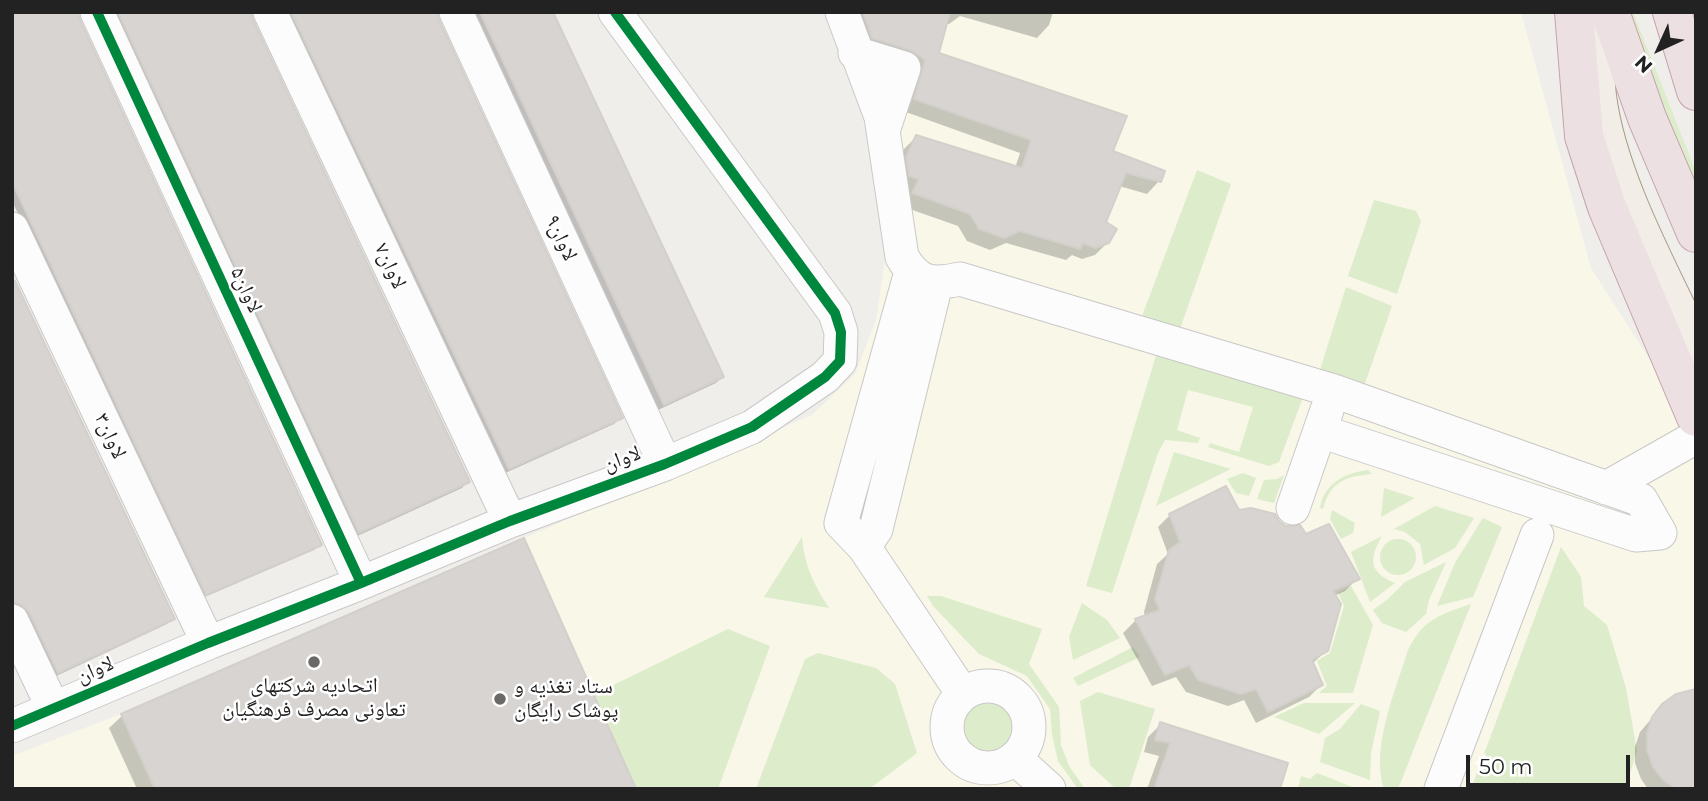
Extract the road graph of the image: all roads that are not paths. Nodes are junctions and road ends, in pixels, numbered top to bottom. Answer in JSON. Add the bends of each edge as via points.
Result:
{"nodes":[{"id":1,"x":97,"y":12,"type":"edge"},
{"id":2,"x":270,"y":12,"type":"edge"},
{"id":3,"x":456,"y":12,"type":"edge"},
{"id":4,"x":615,"y":12,"type":"edge"},
{"id":5,"x":842,"y":12,"type":"edge"},
{"id":6,"x":1574,"y":12,"type":"edge"},
{"id":7,"x":1609,"y":12,"type":"edge"},
{"id":8,"x":1672,"y":12,"type":"edge"},
{"id":9,"x":1696,"y":91,"type":"edge"},
{"id":10,"x":12,"y":229,"type":"edge"},
{"id":11,"x":1696,"y":233,"type":"edge"},
{"id":12,"x":923,"y":278,"type":"junction"},
{"id":13,"x":1696,"y":349,"type":"edge"},
{"id":14,"x":1334,"y":391,"type":"junction"},
{"id":15,"x":1696,"y":416,"type":"edge"},
{"id":16,"x":1320,"y":431,"type":"junction"},
{"id":17,"x":1696,"y":438,"type":"edge"},
{"id":18,"x":665,"y":464,"type":"junction"},
{"id":19,"x":1606,"y":488,"type":"junction"},
{"id":20,"x":1293,"y":508,"type":"dead end"},
{"id":21,"x":510,"y":521,"type":"junction"},
{"id":22,"x":1537,"y":535,"type":"dead end"},
{"id":23,"x":361,"y":583,"type":"junction"},
{"id":24,"x":12,"y":621,"type":"edge"},
{"id":25,"x":208,"y":643,"type":"junction"},
{"id":26,"x":963,"y":694,"type":"junction"},
{"id":27,"x":53,"y":708,"type":"junction"},
{"id":28,"x":12,"y":726,"type":"edge"},
{"id":29,"x":1016,"y":759,"type":"junction"},
{"id":30,"x":1049,"y":789,"type":"edge"},
{"id":31,"x":1441,"y":789,"type":"edge"}],
"edges":[{"from":1,"to":23,"type":"street","name":"۵لاوان"},
{"from":2,"to":21,"type":"street","name":"۷لاوان"},
{"from":3,"to":18,"type":"street","name":"۹لاوان"},
{"from":4,"to":18,"type":"street","name":"لاوان","via":[[835,313],[841,332],[840,361],[825,377],[752,427]]},
{"from":5,"to":12,"type":"street","via":[[881,117],[902,257]]},
{"from":6,"to":15,"type":"highway","via":[[1584,136],[1607,207]]},
{"from":7,"to":11,"type":"highway"},
{"from":7,"to":13,"type":"main road","via":[[1600,38],[1596,94],[1612,159]]},
{"from":8,"to":9,"type":"highway"},
{"from":10,"to":25,"type":"street","name":"۳لاوان"},
{"from":12,"to":14,"type":"street","via":[[960,279]]},
{"from":12,"to":26,"type":"street","via":[[841,523],[864,547]]},
{"from":14,"to":16,"type":"street"},
{"from":14,"to":19,"type":"street"},
{"from":16,"to":19,"type":"street","via":[[1636,535],[1660,533],[1641,500]]},
{"from":16,"to":20,"type":"street"},
{"from":17,"to":19,"type":"street"},
{"from":18,"to":21,"type":"street","name":"لاوان"},
{"from":21,"to":23,"type":"street","name":"لاوان"},
{"from":22,"to":31,"type":"street"},
{"from":23,"to":25,"type":"street","name":"لاوان"},
{"from":24,"to":27,"type":"street"},
{"from":25,"to":27,"type":"street","name":"لاوان"},
{"from":26,"to":29,"type":"street","via":[[990,685],[1016,696],[1030,728]]},
{"from":26,"to":29,"type":"street","via":[[948,716],[947,729],[956,754],[979,768],[992,769]]},
{"from":27,"to":28,"type":"street","name":"لاوان"},
{"from":29,"to":30,"type":"street"}]}
